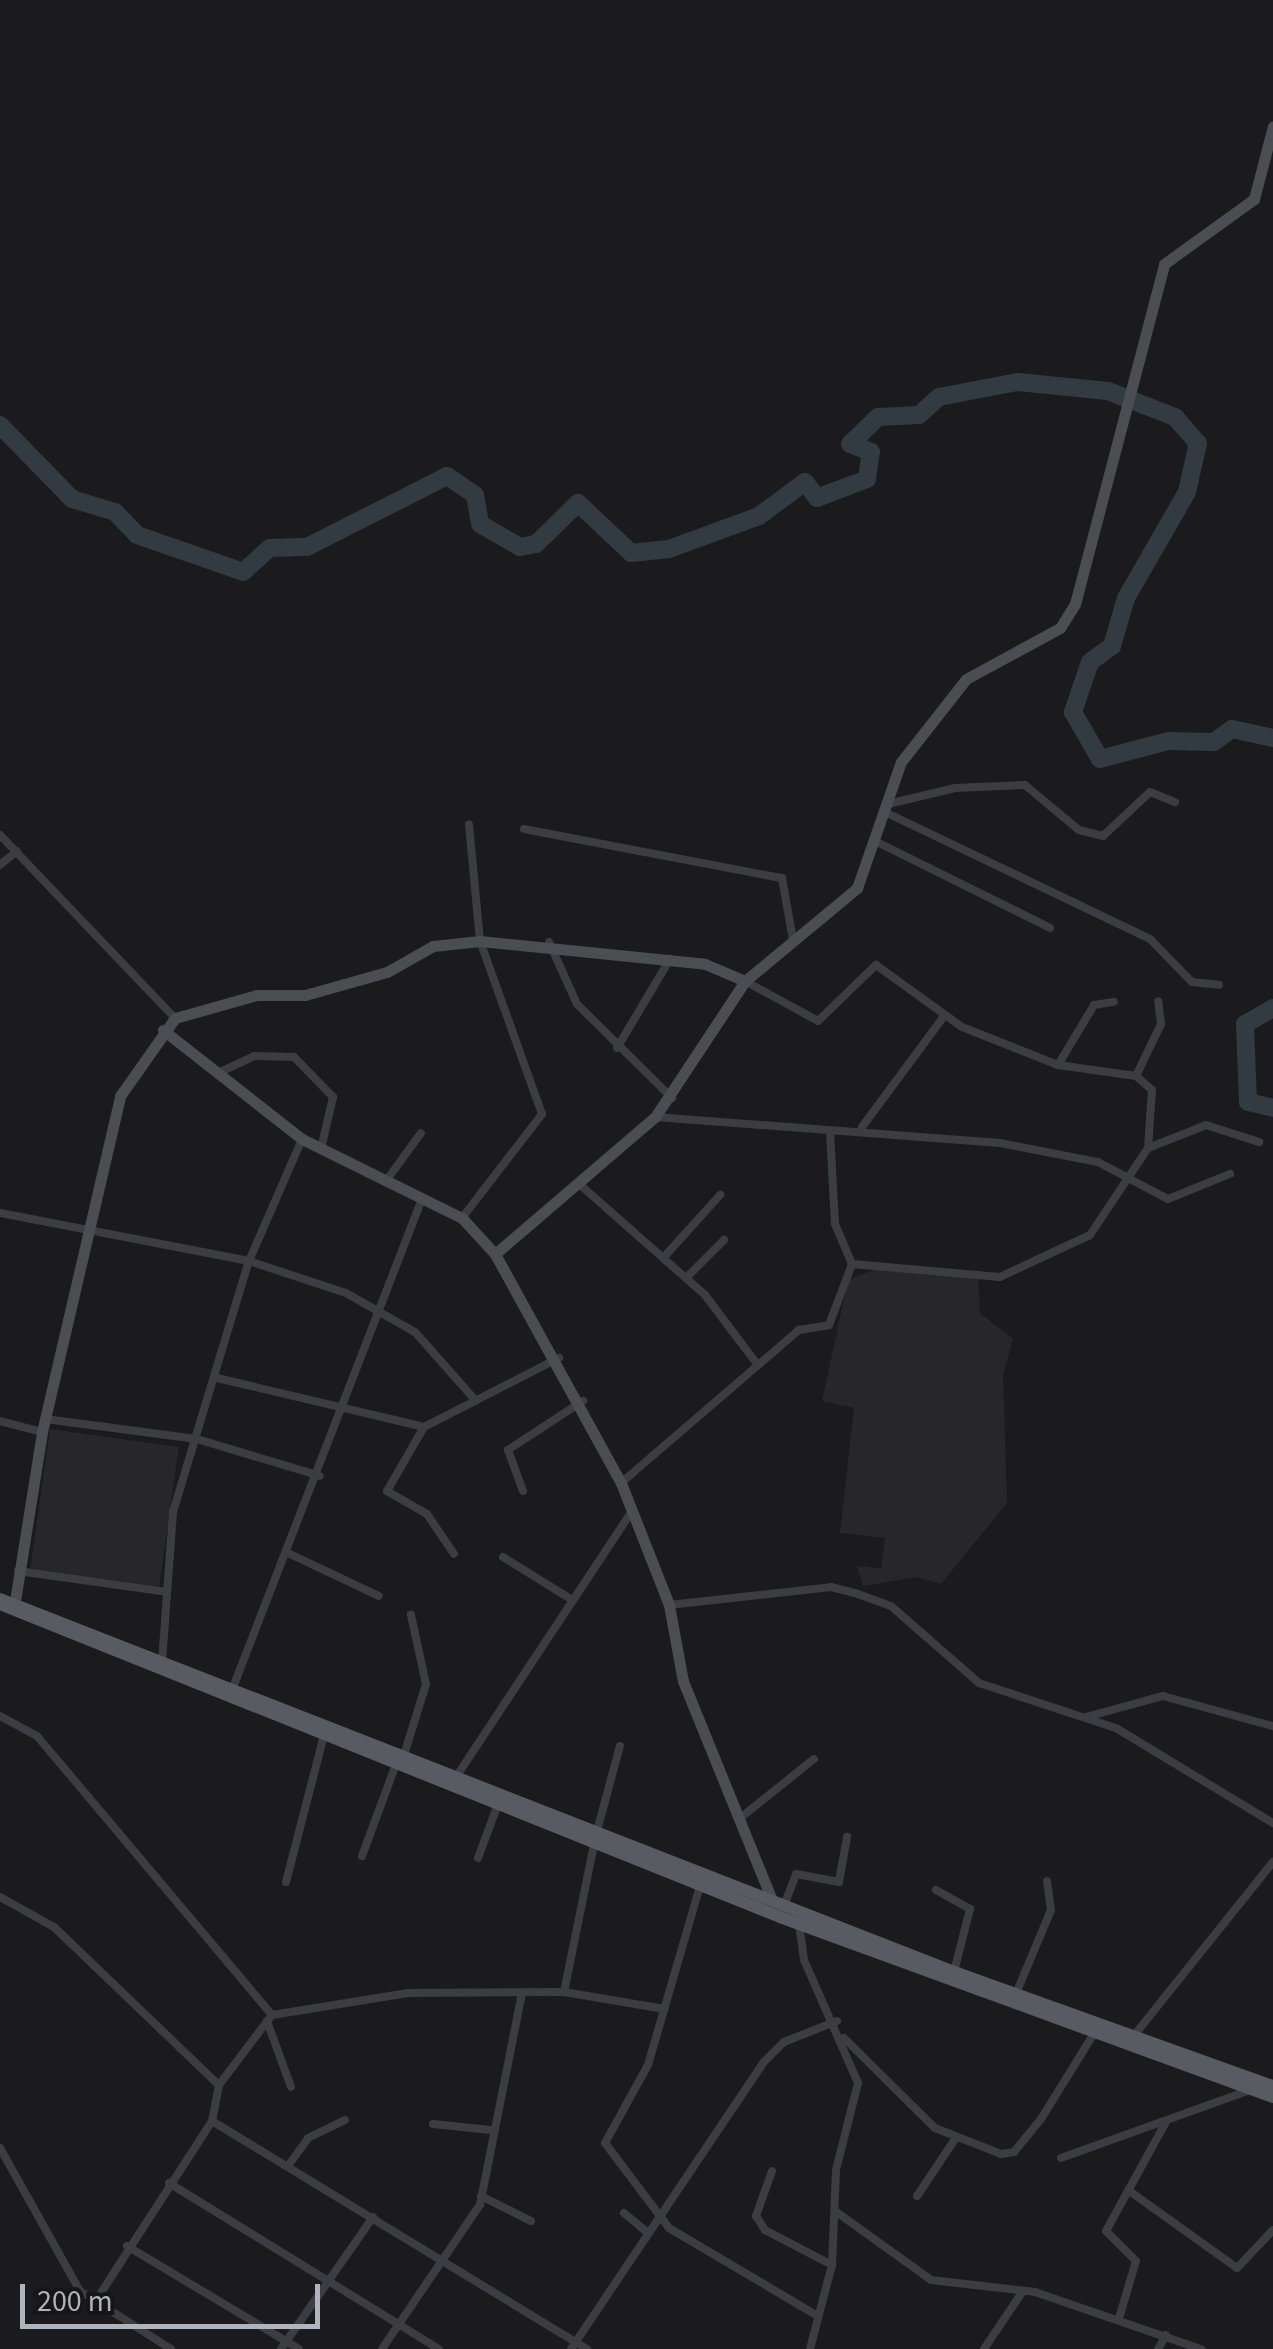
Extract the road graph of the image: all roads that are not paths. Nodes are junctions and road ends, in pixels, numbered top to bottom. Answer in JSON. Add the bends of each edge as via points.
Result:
{"nodes":[{"id":1,"x":1273,"y":126,"type":"edge"},
{"id":2,"x":1175,"y":802,"type":"dead end"},
{"id":3,"x":887,"y":808,"type":"junction"},
{"id":4,"x":470,"y":825,"type":"dead end"},
{"id":5,"x":524,"y":829,"type":"dead end"},
{"id":6,"x":0,"y":835,"type":"edge"},
{"id":7,"x":879,"y":842,"type":"junction"},
{"id":8,"x":18,"y":851,"type":"junction"},
{"id":9,"x":0,"y":865,"type":"edge"},
{"id":10,"x":1050,"y":928,"type":"dead end"},
{"id":11,"x":480,"y":941,"type":"junction"},
{"id":12,"x":549,"y":942,"type":"junction"},
{"id":13,"x":792,"y":944,"type":"junction"},
{"id":14,"x":670,"y":959,"type":"junction"},
{"id":15,"x":745,"y":981,"type":"junction"},
{"id":16,"x":1219,"y":984,"type":"dead end"},
{"id":17,"x":1158,"y":1001,"type":"dead end"},
{"id":18,"x":1114,"y":1002,"type":"dead end"},
{"id":19,"x":944,"y":1015,"type":"junction"},
{"id":20,"x":175,"y":1018,"type":"junction"},
{"id":21,"x":163,"y":1030,"type":"junction"},
{"id":22,"x":617,"y":1048,"type":"junction"},
{"id":23,"x":1058,"y":1065,"type":"junction"},
{"id":24,"x":218,"y":1073,"type":"junction"},
{"id":25,"x":1136,"y":1076,"type":"junction"},
{"id":26,"x":672,"y":1098,"type":"junction"},
{"id":27,"x":655,"y":1117,"type":"junction"},
{"id":28,"x":862,"y":1127,"type":"junction"},
{"id":29,"x":830,"y":1130,"type":"junction"},
{"id":30,"x":422,"y":1134,"type":"dead end"},
{"id":31,"x":302,"y":1139,"type":"junction"},
{"id":32,"x":1259,"y":1142,"type":"dead end"},
{"id":33,"x":321,"y":1148,"type":"junction"},
{"id":34,"x":1148,"y":1148,"type":"junction"},
{"id":35,"x":1230,"y":1174,"type":"dead end"},
{"id":36,"x":1130,"y":1180,"type":"junction"},
{"id":37,"x":386,"y":1181,"type":"junction"},
{"id":38,"x":578,"y":1183,"type":"junction"},
{"id":39,"x":720,"y":1195,"type":"dead end"},
{"id":40,"x":422,"y":1198,"type":"junction"},
{"id":41,"x":0,"y":1213,"type":"edge"},
{"id":42,"x":462,"y":1218,"type":"junction"},
{"id":43,"x":85,"y":1234,"type":"junction"},
{"id":44,"x":724,"y":1240,"type":"dead end"},
{"id":45,"x":496,"y":1254,"type":"junction"},
{"id":46,"x":664,"y":1258,"type":"junction"},
{"id":47,"x":250,"y":1261,"type":"junction"},
{"id":48,"x":852,"y":1264,"type":"junction"},
{"id":49,"x":686,"y":1278,"type":"junction"},
{"id":50,"x":378,"y":1306,"type":"junction"},
{"id":51,"x":559,"y":1358,"type":"junction"},
{"id":52,"x":757,"y":1364,"type":"junction"},
{"id":53,"x":217,"y":1378,"type":"junction"},
{"id":54,"x":476,"y":1400,"type":"junction"},
{"id":55,"x":583,"y":1401,"type":"junction"},
{"id":56,"x":342,"y":1405,"type":"junction"},
{"id":57,"x":0,"y":1421,"type":"edge"},
{"id":58,"x":44,"y":1425,"type":"junction"},
{"id":59,"x":424,"y":1427,"type":"junction"},
{"id":60,"x":197,"y":1439,"type":"junction"},
{"id":61,"x":320,"y":1476,"type":"junction"},
{"id":62,"x":621,"y":1483,"type":"junction"},
{"id":63,"x":522,"y":1491,"type":"dead end"},
{"id":64,"x":631,"y":1513,"type":"junction"},
{"id":65,"x":290,"y":1554,"type":"junction"},
{"id":66,"x":454,"y":1554,"type":"dead end"},
{"id":67,"x":503,"y":1557,"type":"dead end"},
{"id":68,"x":18,"y":1570,"type":"junction"},
{"id":69,"x":167,"y":1592,"type":"junction"},
{"id":70,"x":379,"y":1596,"type":"dead end"},
{"id":71,"x":569,"y":1598,"type":"junction"},
{"id":72,"x":5,"y":1601,"type":"edge"},
{"id":73,"x":669,"y":1606,"type":"junction"},
{"id":74,"x":410,"y":1615,"type":"dead end"},
{"id":75,"x":162,"y":1662,"type":"junction"},
{"id":76,"x":232,"y":1690,"type":"junction"},
{"id":77,"x":0,"y":1716,"type":"edge"},
{"id":78,"x":1086,"y":1717,"type":"junction"},
{"id":79,"x":1273,"y":1726,"type":"edge"},
{"id":80,"x":323,"y":1740,"type":"junction"},
{"id":81,"x":620,"y":1746,"type":"dead end"},
{"id":82,"x":814,"y":1759,"type":"dead end"},
{"id":83,"x":398,"y":1762,"type":"junction"},
{"id":84,"x":456,"y":1778,"type":"junction"},
{"id":85,"x":497,"y":1806,"type":"junction"},
{"id":86,"x":740,"y":1820,"type":"junction"},
{"id":87,"x":1273,"y":1823,"type":"edge"},
{"id":88,"x":847,"y":1836,"type":"dead end"},
{"id":89,"x":596,"y":1838,"type":"junction"},
{"id":90,"x":362,"y":1856,"type":"dead end"},
{"id":91,"x":478,"y":1858,"type":"dead end"},
{"id":92,"x":1272,"y":1867,"type":"edge"},
{"id":93,"x":1047,"y":1881,"type":"dead end"},
{"id":94,"x":286,"y":1882,"type":"dead end"},
{"id":95,"x":700,"y":1886,"type":"junction"},
{"id":96,"x":936,"y":1890,"type":"dead end"},
{"id":97,"x":0,"y":1896,"type":"edge"},
{"id":98,"x":778,"y":1900,"type":"junction"},
{"id":99,"x":800,"y":1924,"type":"junction"},
{"id":100,"x":954,"y":1972,"type":"junction"},
{"id":101,"x":564,"y":1992,"type":"junction"},
{"id":102,"x":522,"y":1993,"type":"junction"},
{"id":103,"x":1015,"y":1996,"type":"junction"},
{"id":104,"x":664,"y":2010,"type":"junction"},
{"id":105,"x":270,"y":2018,"type":"junction"},
{"id":106,"x":837,"y":2021,"type":"junction"},
{"id":107,"x":1094,"y":2035,"type":"junction"},
{"id":108,"x":844,"y":2038,"type":"junction"},
{"id":109,"x":1132,"y":2038,"type":"junction"},
{"id":110,"x":218,"y":2085,"type":"junction"},
{"id":111,"x":292,"y":2087,"type":"dead end"},
{"id":112,"x":1272,"y":2088,"type":"edge"},
{"id":113,"x":1252,"y":2089,"type":"junction"},
{"id":114,"x":212,"y":2120,"type":"junction"},
{"id":115,"x":345,"y":2120,"type":"dead end"},
{"id":116,"x":1166,"y":2122,"type":"junction"},
{"id":117,"x":433,"y":2124,"type":"dead end"},
{"id":118,"x":491,"y":2130,"type":"junction"},
{"id":119,"x":955,"y":2139,"type":"junction"},
{"id":120,"x":0,"y":2148,"type":"edge"},
{"id":121,"x":1061,"y":2158,"type":"dead end"},
{"id":122,"x":288,"y":2166,"type":"junction"},
{"id":123,"x":772,"y":2171,"type":"dead end"},
{"id":124,"x":169,"y":2183,"type":"junction"},
{"id":125,"x":1128,"y":2190,"type":"junction"},
{"id":126,"x":481,"y":2196,"type":"junction"},
{"id":127,"x":917,"y":2196,"type":"dead end"},
{"id":128,"x":834,"y":2211,"type":"junction"},
{"id":129,"x":624,"y":2213,"type":"dead end"},
{"id":130,"x":373,"y":2217,"type":"junction"},
{"id":131,"x":657,"y":2218,"type":"junction"},
{"id":132,"x":531,"y":2220,"type":"dead end"},
{"id":133,"x":1273,"y":2230,"type":"edge"},
{"id":134,"x":648,"y":2233,"type":"junction"},
{"id":135,"x":127,"y":2246,"type":"junction"},
{"id":136,"x":446,"y":2263,"type":"junction"},
{"id":137,"x":832,"y":2264,"type":"junction"},
{"id":138,"x":328,"y":2280,"type":"junction"},
{"id":139,"x":1022,"y":2292,"type":"junction"},
{"id":140,"x":94,"y":2302,"type":"junction"},
{"id":141,"x":1120,"y":2315,"type":"junction"},
{"id":142,"x":818,"y":2316,"type":"junction"},
{"id":143,"x":399,"y":2325,"type":"junction"},
{"id":144,"x":1166,"y":2335,"type":"junction"},
{"id":145,"x":284,"y":2345,"type":"edge"},
{"id":146,"x":574,"y":2346,"type":"edge"},
{"id":147,"x":171,"y":2349,"type":"edge"},
{"id":148,"x":300,"y":2349,"type":"edge"},
{"id":149,"x":382,"y":2349,"type":"edge"},
{"id":150,"x":439,"y":2349,"type":"edge"},
{"id":151,"x":587,"y":2349,"type":"edge"},
{"id":152,"x":810,"y":2349,"type":"edge"},
{"id":153,"x":984,"y":2349,"type":"edge"},
{"id":154,"x":1158,"y":2349,"type":"edge"},
{"id":155,"x":1201,"y":2349,"type":"edge"}],
"edges":[{"from":1,"to":3,"type":"street","via":[[1254,199],[1164,264],[1060,628],[966,679],[902,762]]},
{"from":2,"to":3,"type":"street","via":[[1150,792],[1104,836],[1080,830],[1025,786],[955,788]]},
{"from":3,"to":7,"type":"street"},
{"from":3,"to":16,"type":"street","via":[[1150,939],[1192,982]]},
{"from":4,"to":11,"type":"street"},
{"from":5,"to":13,"type":"street","via":[[782,878]]},
{"from":6,"to":8,"type":"street"},
{"from":7,"to":10,"type":"street"},
{"from":7,"to":13,"type":"street","via":[[857,888]]},
{"from":8,"to":9,"type":"street"},
{"from":8,"to":20,"type":"street"},
{"from":11,"to":12,"type":"street"},
{"from":11,"to":20,"type":"street","via":[[433,946],[387,972],[305,995],[257,995]]},
{"from":11,"to":42,"type":"street","via":[[542,1114]]},
{"from":12,"to":14,"type":"street"},
{"from":12,"to":22,"type":"street","via":[[577,1004]]},
{"from":13,"to":15,"type":"street"},
{"from":14,"to":15,"type":"street"},
{"from":14,"to":22,"type":"street"},
{"from":15,"to":19,"type":"street","via":[[818,1021],[876,966]]},
{"from":15,"to":26,"type":"street"},
{"from":17,"to":25,"type":"street","via":[[1160,1024]]},
{"from":18,"to":23,"type":"street","via":[[1094,1005]]},
{"from":19,"to":23,"type":"street"},
{"from":19,"to":28,"type":"street"},
{"from":20,"to":21,"type":"street"},
{"from":21,"to":24,"type":"street"},
{"from":21,"to":43,"type":"street","via":[[120,1096]]},
{"from":22,"to":26,"type":"street"},
{"from":23,"to":25,"type":"street"},
{"from":24,"to":31,"type":"street"},
{"from":24,"to":33,"type":"street","via":[[254,1056],[294,1056],[333,1098]]},
{"from":25,"to":34,"type":"street","via":[[1152,1090]]},
{"from":26,"to":27,"type":"street"},
{"from":27,"to":29,"type":"street"},
{"from":27,"to":38,"type":"street"},
{"from":28,"to":29,"type":"street"},
{"from":28,"to":36,"type":"street","via":[[1098,1162]]},
{"from":29,"to":48,"type":"street","via":[[835,1224]]},
{"from":30,"to":37,"type":"street"},
{"from":31,"to":33,"type":"street"},
{"from":31,"to":47,"type":"street"},
{"from":32,"to":34,"type":"street","via":[[1206,1125]]},
{"from":33,"to":37,"type":"street"},
{"from":34,"to":36,"type":"street"},
{"from":35,"to":36,"type":"street","via":[[1168,1200]]},
{"from":36,"to":48,"type":"street","via":[[1090,1234],[1000,1278]]},
{"from":37,"to":40,"type":"street"},
{"from":38,"to":45,"type":"street"},
{"from":38,"to":46,"type":"street"},
{"from":39,"to":46,"type":"street"},
{"from":40,"to":42,"type":"street"},
{"from":40,"to":50,"type":"street"},
{"from":41,"to":43,"type":"street"},
{"from":42,"to":45,"type":"street"},
{"from":43,"to":47,"type":"street"},
{"from":43,"to":58,"type":"street"},
{"from":44,"to":49,"type":"street"},
{"from":45,"to":51,"type":"street"},
{"from":46,"to":49,"type":"street"},
{"from":47,"to":50,"type":"street"},
{"from":47,"to":53,"type":"street"},
{"from":48,"to":52,"type":"street","via":[[829,1325],[799,1330]]},
{"from":49,"to":52,"type":"street"},
{"from":50,"to":54,"type":"street"},
{"from":50,"to":56,"type":"street"},
{"from":51,"to":54,"type":"street"},
{"from":51,"to":55,"type":"street"},
{"from":52,"to":62,"type":"street"},
{"from":53,"to":56,"type":"street"},
{"from":53,"to":60,"type":"street"},
{"from":54,"to":59,"type":"street"},
{"from":55,"to":62,"type":"street"},
{"from":55,"to":63,"type":"street","via":[[508,1450]]},
{"from":56,"to":59,"type":"street"},
{"from":56,"to":61,"type":"street"},
{"from":57,"to":58,"type":"street"},
{"from":58,"to":60,"type":"street"},
{"from":58,"to":68,"type":"street"},
{"from":59,"to":66,"type":"street","via":[[388,1491],[427,1514]]},
{"from":60,"to":61,"type":"street"},
{"from":60,"to":69,"type":"street","via":[[173,1512]]},
{"from":61,"to":65,"type":"street"},
{"from":62,"to":64,"type":"street"},
{"from":64,"to":71,"type":"street"},
{"from":64,"to":73,"type":"street"},
{"from":65,"to":70,"type":"street"},
{"from":65,"to":76,"type":"street"},
{"from":67,"to":71,"type":"street"},
{"from":68,"to":69,"type":"street"},
{"from":68,"to":72,"type":"street"},
{"from":69,"to":75,"type":"street"},
{"from":71,"to":84,"type":"street"},
{"from":72,"to":75,"type":"main road"},
{"from":72,"to":80,"type":"main road"},
{"from":73,"to":78,"type":"street","via":[[831,1587],[855,1593],[891,1606],[979,1682]]},
{"from":73,"to":86,"type":"street","via":[[683,1681]]},
{"from":74,"to":83,"type":"street","via":[[426,1684]]},
{"from":75,"to":76,"type":"main road"},
{"from":76,"to":83,"type":"main road"},
{"from":77,"to":105,"type":"street","via":[[38,1736]]},
{"from":78,"to":79,"type":"street","via":[[1163,1696]]},
{"from":78,"to":87,"type":"street"},
{"from":80,"to":83,"type":"main road"},
{"from":80,"to":94,"type":"street"},
{"from":81,"to":89,"type":"street"},
{"from":82,"to":86,"type":"street"},
{"from":83,"to":84,"type":"main road"},
{"from":83,"to":85,"type":"main road"},
{"from":83,"to":90,"type":"street"},
{"from":84,"to":89,"type":"main road"},
{"from":85,"to":89,"type":"main road"},
{"from":85,"to":91,"type":"street"},
{"from":86,"to":98,"type":"street"},
{"from":88,"to":98,"type":"street","via":[[839,1882],[796,1874]]},
{"from":89,"to":95,"type":"main road"},
{"from":89,"to":98,"type":"main road"},
{"from":89,"to":101,"type":"street"},
{"from":92,"to":109,"type":"street"},
{"from":93,"to":103,"type":"street","via":[[1051,1910]]},
{"from":95,"to":99,"type":"main road"},
{"from":95,"to":104,"type":"street"},
{"from":96,"to":100,"type":"street","via":[[970,1910]]},
{"from":97,"to":110,"type":"street","via":[[54,1927]]},
{"from":98,"to":100,"type":"main road"},
{"from":99,"to":106,"type":"street","via":[[804,1960]]},
{"from":99,"to":107,"type":"main road"},
{"from":100,"to":103,"type":"main road"},
{"from":101,"to":102,"type":"street"},
{"from":101,"to":104,"type":"street"},
{"from":102,"to":105,"type":"street","via":[[408,1994]]},
{"from":102,"to":118,"type":"street"},
{"from":103,"to":109,"type":"main road"},
{"from":104,"to":131,"type":"street","via":[[648,2065],[605,2143]]},
{"from":105,"to":110,"type":"street"},
{"from":105,"to":111,"type":"street"},
{"from":106,"to":108,"type":"street"},
{"from":106,"to":131,"type":"street","via":[[784,2042],[764,2062]]},
{"from":107,"to":113,"type":"main road"},
{"from":107,"to":119,"type":"street","via":[[1014,2152]]},
{"from":108,"to":119,"type":"street"},
{"from":108,"to":128,"type":"street","via":[[858,2083]]},
{"from":109,"to":112,"type":"main road"},
{"from":110,"to":114,"type":"street"},
{"from":112,"to":113,"type":"main road"},
{"from":113,"to":116,"type":"street"},
{"from":114,"to":122,"type":"street"},
{"from":114,"to":124,"type":"street"},
{"from":115,"to":122,"type":"street","via":[[308,2138]]},
{"from":116,"to":121,"type":"street"},
{"from":116,"to":125,"type":"street"},
{"from":117,"to":118,"type":"street"},
{"from":118,"to":126,"type":"street"},
{"from":119,"to":127,"type":"street"},
{"from":120,"to":140,"type":"street"},
{"from":122,"to":130,"type":"street"},
{"from":123,"to":137,"type":"street","via":[[756,2216],[765,2230]]},
{"from":124,"to":135,"type":"street"},
{"from":124,"to":138,"type":"street"},
{"from":125,"to":133,"type":"street","via":[[1238,2268]]},
{"from":125,"to":141,"type":"street","via":[[1105,2236],[1136,2262]]},
{"from":126,"to":132,"type":"street"},
{"from":126,"to":136,"type":"street"},
{"from":128,"to":137,"type":"street"},
{"from":128,"to":139,"type":"street","via":[[930,2280]]},
{"from":129,"to":134,"type":"street"},
{"from":130,"to":136,"type":"street"},
{"from":130,"to":138,"type":"street"},
{"from":131,"to":134,"type":"street"},
{"from":131,"to":142,"type":"street"},
{"from":134,"to":146,"type":"street"},
{"from":135,"to":140,"type":"street"},
{"from":135,"to":145,"type":"street"},
{"from":136,"to":143,"type":"street"},
{"from":136,"to":146,"type":"street"},
{"from":137,"to":142,"type":"street"},
{"from":138,"to":143,"type":"street"},
{"from":138,"to":145,"type":"street"},
{"from":139,"to":141,"type":"street"},
{"from":139,"to":153,"type":"street"},
{"from":140,"to":147,"type":"street"},
{"from":141,"to":144,"type":"street"},
{"from":142,"to":152,"type":"street"},
{"from":143,"to":149,"type":"street"},
{"from":143,"to":150,"type":"street"},
{"from":144,"to":154,"type":"street"},
{"from":144,"to":155,"type":"street"},
{"from":145,"to":148,"type":"street"},
{"from":146,"to":151,"type":"street"}]}
